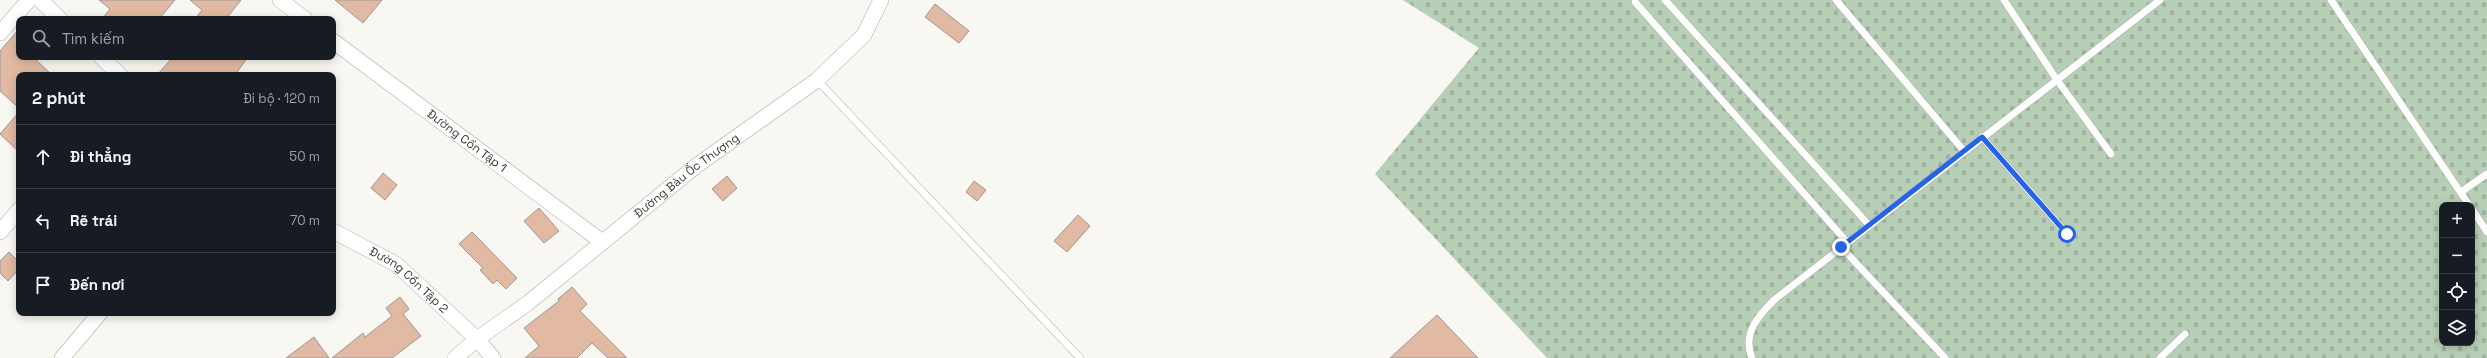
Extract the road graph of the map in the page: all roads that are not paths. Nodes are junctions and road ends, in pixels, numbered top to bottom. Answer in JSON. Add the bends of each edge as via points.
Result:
{"nodes":[{"id":1,"x":29,"y":0,"type":"edge"},
{"id":2,"x":40,"y":0,"type":"edge"},
{"id":3,"x":280,"y":0,"type":"edge"},
{"id":4,"x":881,"y":0,"type":"edge"},
{"id":5,"x":1665,"y":0,"type":"edge"},
{"id":6,"x":1836,"y":0,"type":"edge"},
{"id":7,"x":2004,"y":0,"type":"edge"},
{"id":8,"x":2160,"y":0,"type":"edge"},
{"id":9,"x":2331,"y":0,"type":"edge"},
{"id":10,"x":1635,"y":2,"type":"dead end"},
{"id":11,"x":57,"y":16,"type":"edge"},
{"id":12,"x":301,"y":16,"type":"edge"},
{"id":13,"x":0,"y":33,"type":"edge"},
{"id":14,"x":336,"y":43,"type":"edge"},
{"id":15,"x":104,"y":60,"type":"edge"},
{"id":16,"x":117,"y":72,"type":"edge"},
{"id":17,"x":816,"y":80,"type":"junction"},
{"id":18,"x":2057,"y":80,"type":"junction"},
{"id":19,"x":1982,"y":137,"type":"junction"},
{"id":20,"x":1964,"y":151,"type":"junction"},
{"id":21,"x":2111,"y":154,"type":"dead end"},
{"id":22,"x":2487,"y":174,"type":"edge"},
{"id":23,"x":2461,"y":192,"type":"junction"},
{"id":24,"x":2467,"y":202,"type":"edge"},
{"id":25,"x":16,"y":213,"type":"edge"},
{"id":26,"x":2475,"y":214,"type":"edge"},
{"id":27,"x":1869,"y":225,"type":"junction"},
{"id":28,"x":0,"y":232,"type":"edge"},
{"id":29,"x":2487,"y":232,"type":"edge"},
{"id":30,"x":336,"y":233,"type":"edge"},
{"id":31,"x":2067,"y":234,"type":"dead end"},
{"id":32,"x":601,"y":241,"type":"junction"},
{"id":33,"x":1847,"y":242,"type":"junction"},
{"id":34,"x":1841,"y":247,"type":"junction"},
{"id":35,"x":97,"y":316,"type":"edge"},
{"id":36,"x":2185,"y":334,"type":"dead end"},
{"id":37,"x":477,"y":339,"type":"junction"},
{"id":38,"x":62,"y":358,"type":"edge"},
{"id":39,"x":455,"y":358,"type":"edge"},
{"id":40,"x":493,"y":358,"type":"edge"},
{"id":41,"x":1080,"y":358,"type":"edge"},
{"id":42,"x":1752,"y":358,"type":"edge"},
{"id":43,"x":1945,"y":358,"type":"edge"},
{"id":44,"x":2160,"y":358,"type":"edge"}],
"edges":[{"from":1,"to":13,"type":"street"},
{"from":2,"to":11,"type":"street"},
{"from":3,"to":12,"type":"street"},
{"from":4,"to":17,"type":"street","name":"Đường Bàu Ốc Thượng","via":[[864,35]]},
{"from":5,"to":27,"type":"lane"},
{"from":6,"to":20,"type":"lane"},
{"from":7,"to":18,"type":"lane"},
{"from":8,"to":18,"type":"lane"},
{"from":9,"to":23,"type":"lane"},
{"from":10,"to":33,"type":"lane"},
{"from":14,"to":32,"type":"street","name":"Đường Cồn Tập 1"},
{"from":15,"to":16,"type":"street"},
{"from":17,"to":32,"type":"street","name":"Đường Bàu Ốc Thượng","via":[[696,166]]},
{"from":17,"to":41,"type":"lane"},
{"from":18,"to":19,"type":"lane"},
{"from":18,"to":21,"type":"lane"},
{"from":19,"to":20,"type":"lane"},
{"from":19,"to":31,"type":"lane"},
{"from":20,"to":27,"type":"lane"},
{"from":22,"to":23,"type":"lane"},
{"from":23,"to":24,"type":"lane"},
{"from":25,"to":28,"type":"street"},
{"from":26,"to":29,"type":"lane"},
{"from":27,"to":33,"type":"lane"},
{"from":30,"to":37,"type":"street","name":"Đường Cồn Tập 2","via":[[396,264]]},
{"from":32,"to":37,"type":"street","name":"Đường Bàu Ốc Thượng","via":[[528,303]]},
{"from":33,"to":34,"type":"lane"},
{"from":34,"to":42,"type":"lane","via":[[1774,300],[1756,318],[1749,335],[1749,352]]},
{"from":34,"to":43,"type":"lane"},
{"from":35,"to":38,"type":"street"},
{"from":36,"to":44,"type":"lane"},
{"from":37,"to":39,"type":"street","name":"Đường Bàu Ốc Thượng"},
{"from":37,"to":40,"type":"street","name":"Đường Cồn Tập 2"}]}
